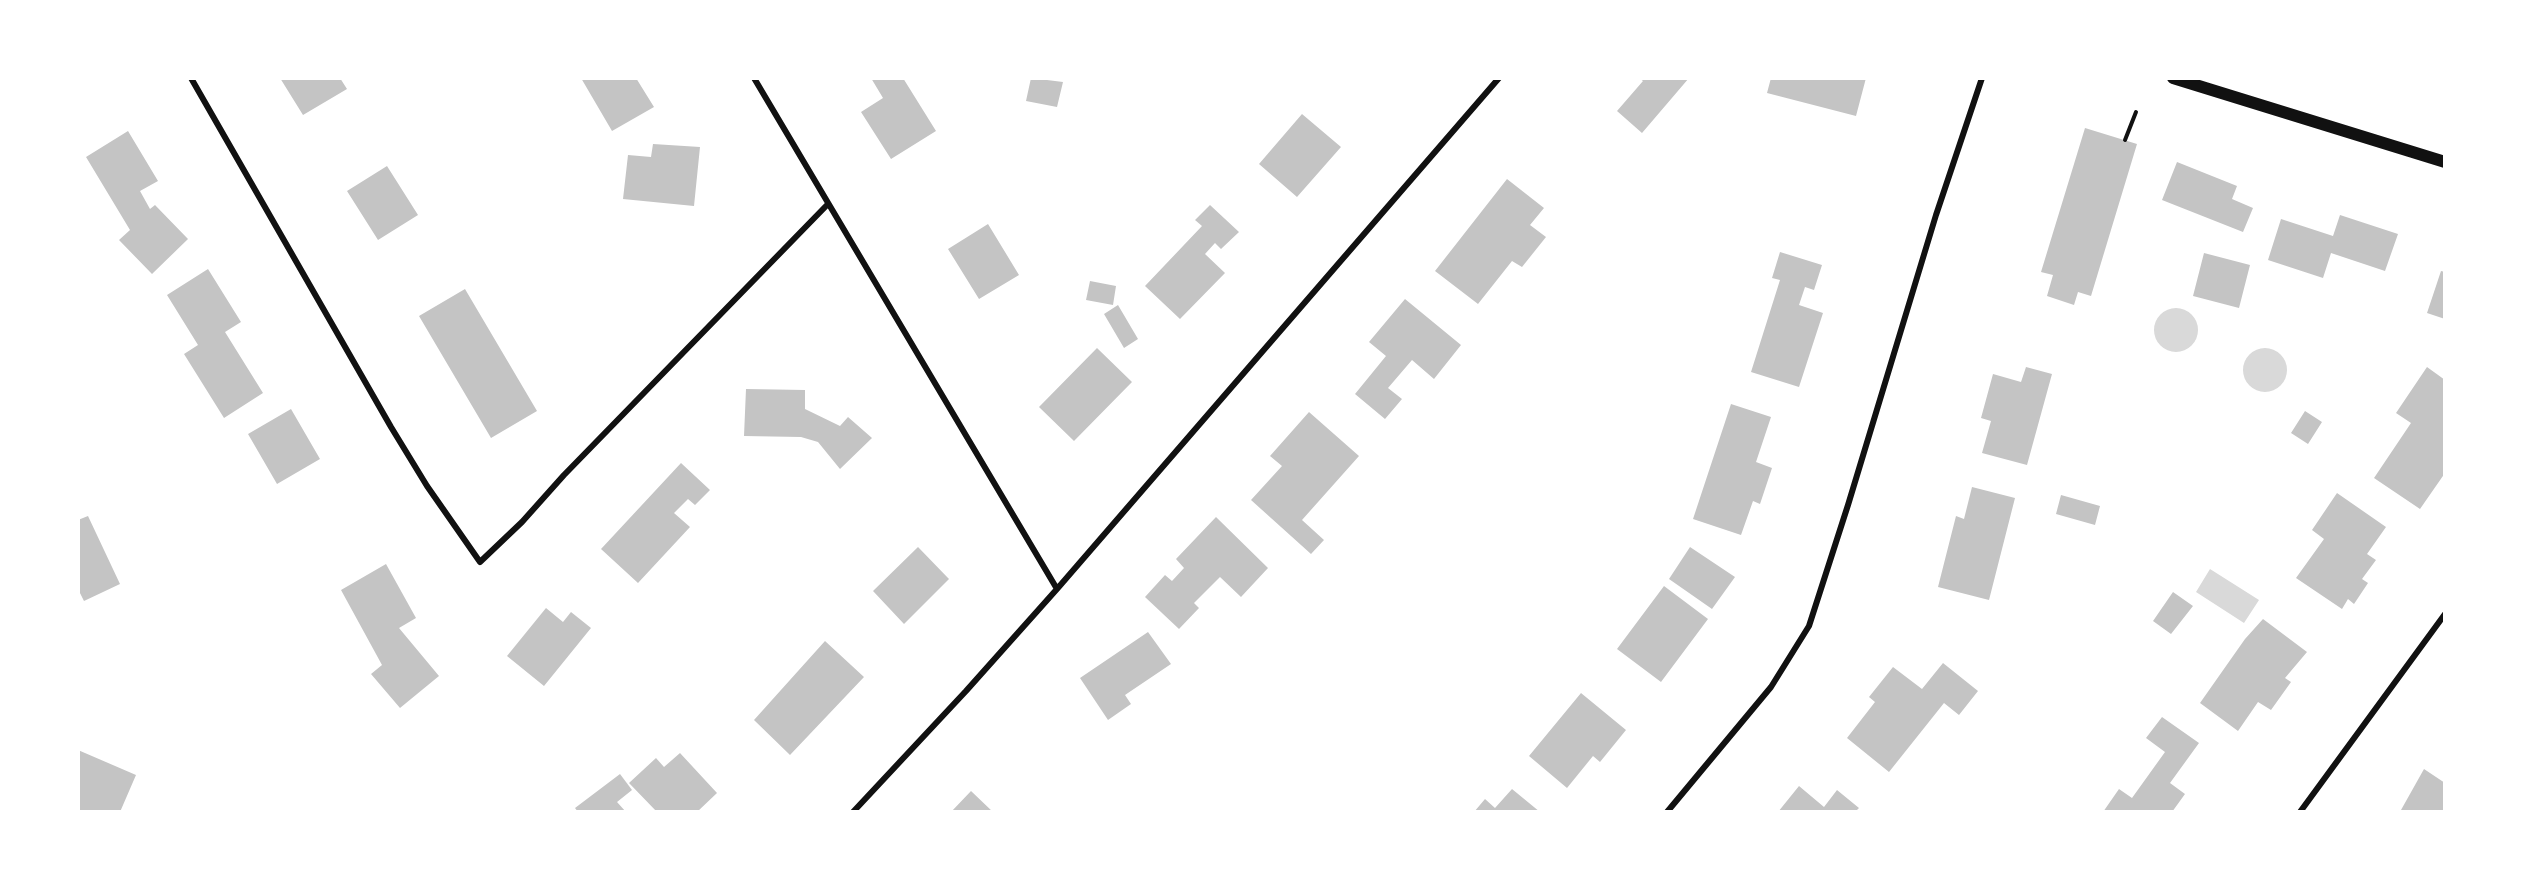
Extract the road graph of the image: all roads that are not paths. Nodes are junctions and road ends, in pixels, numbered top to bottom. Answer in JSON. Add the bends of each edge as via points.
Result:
{"nodes":[{"id":1,"x":191,"y":78,"type":"edge"},
{"id":2,"x":754,"y":78,"type":"edge"},
{"id":3,"x":1499,"y":78,"type":"edge"},
{"id":4,"x":1982,"y":78,"type":"edge"},
{"id":5,"x":2172,"y":78,"type":"edge"},
{"id":6,"x":2445,"y":162,"type":"edge"},
{"id":7,"x":827,"y":205,"type":"junction"},
{"id":8,"x":1058,"y":589,"type":"junction"},
{"id":9,"x":2445,"y":614,"type":"edge"},
{"id":10,"x":853,"y":812,"type":"edge"},
{"id":11,"x":1667,"y":812,"type":"edge"},
{"id":12,"x":2300,"y":812,"type":"edge"}],
"edges":[{"from":1,"to":7,"type":"street","via":[[391,427],[480,562]]},
{"from":2,"to":7,"type":"street"},
{"from":3,"to":8,"type":"street"},
{"from":4,"to":11,"type":"street","via":[[1809,626],[1771,687]]},
{"from":5,"to":6,"type":"main road"},
{"from":7,"to":8,"type":"street"},
{"from":8,"to":10,"type":"street"},
{"from":9,"to":12,"type":"street"}]}
